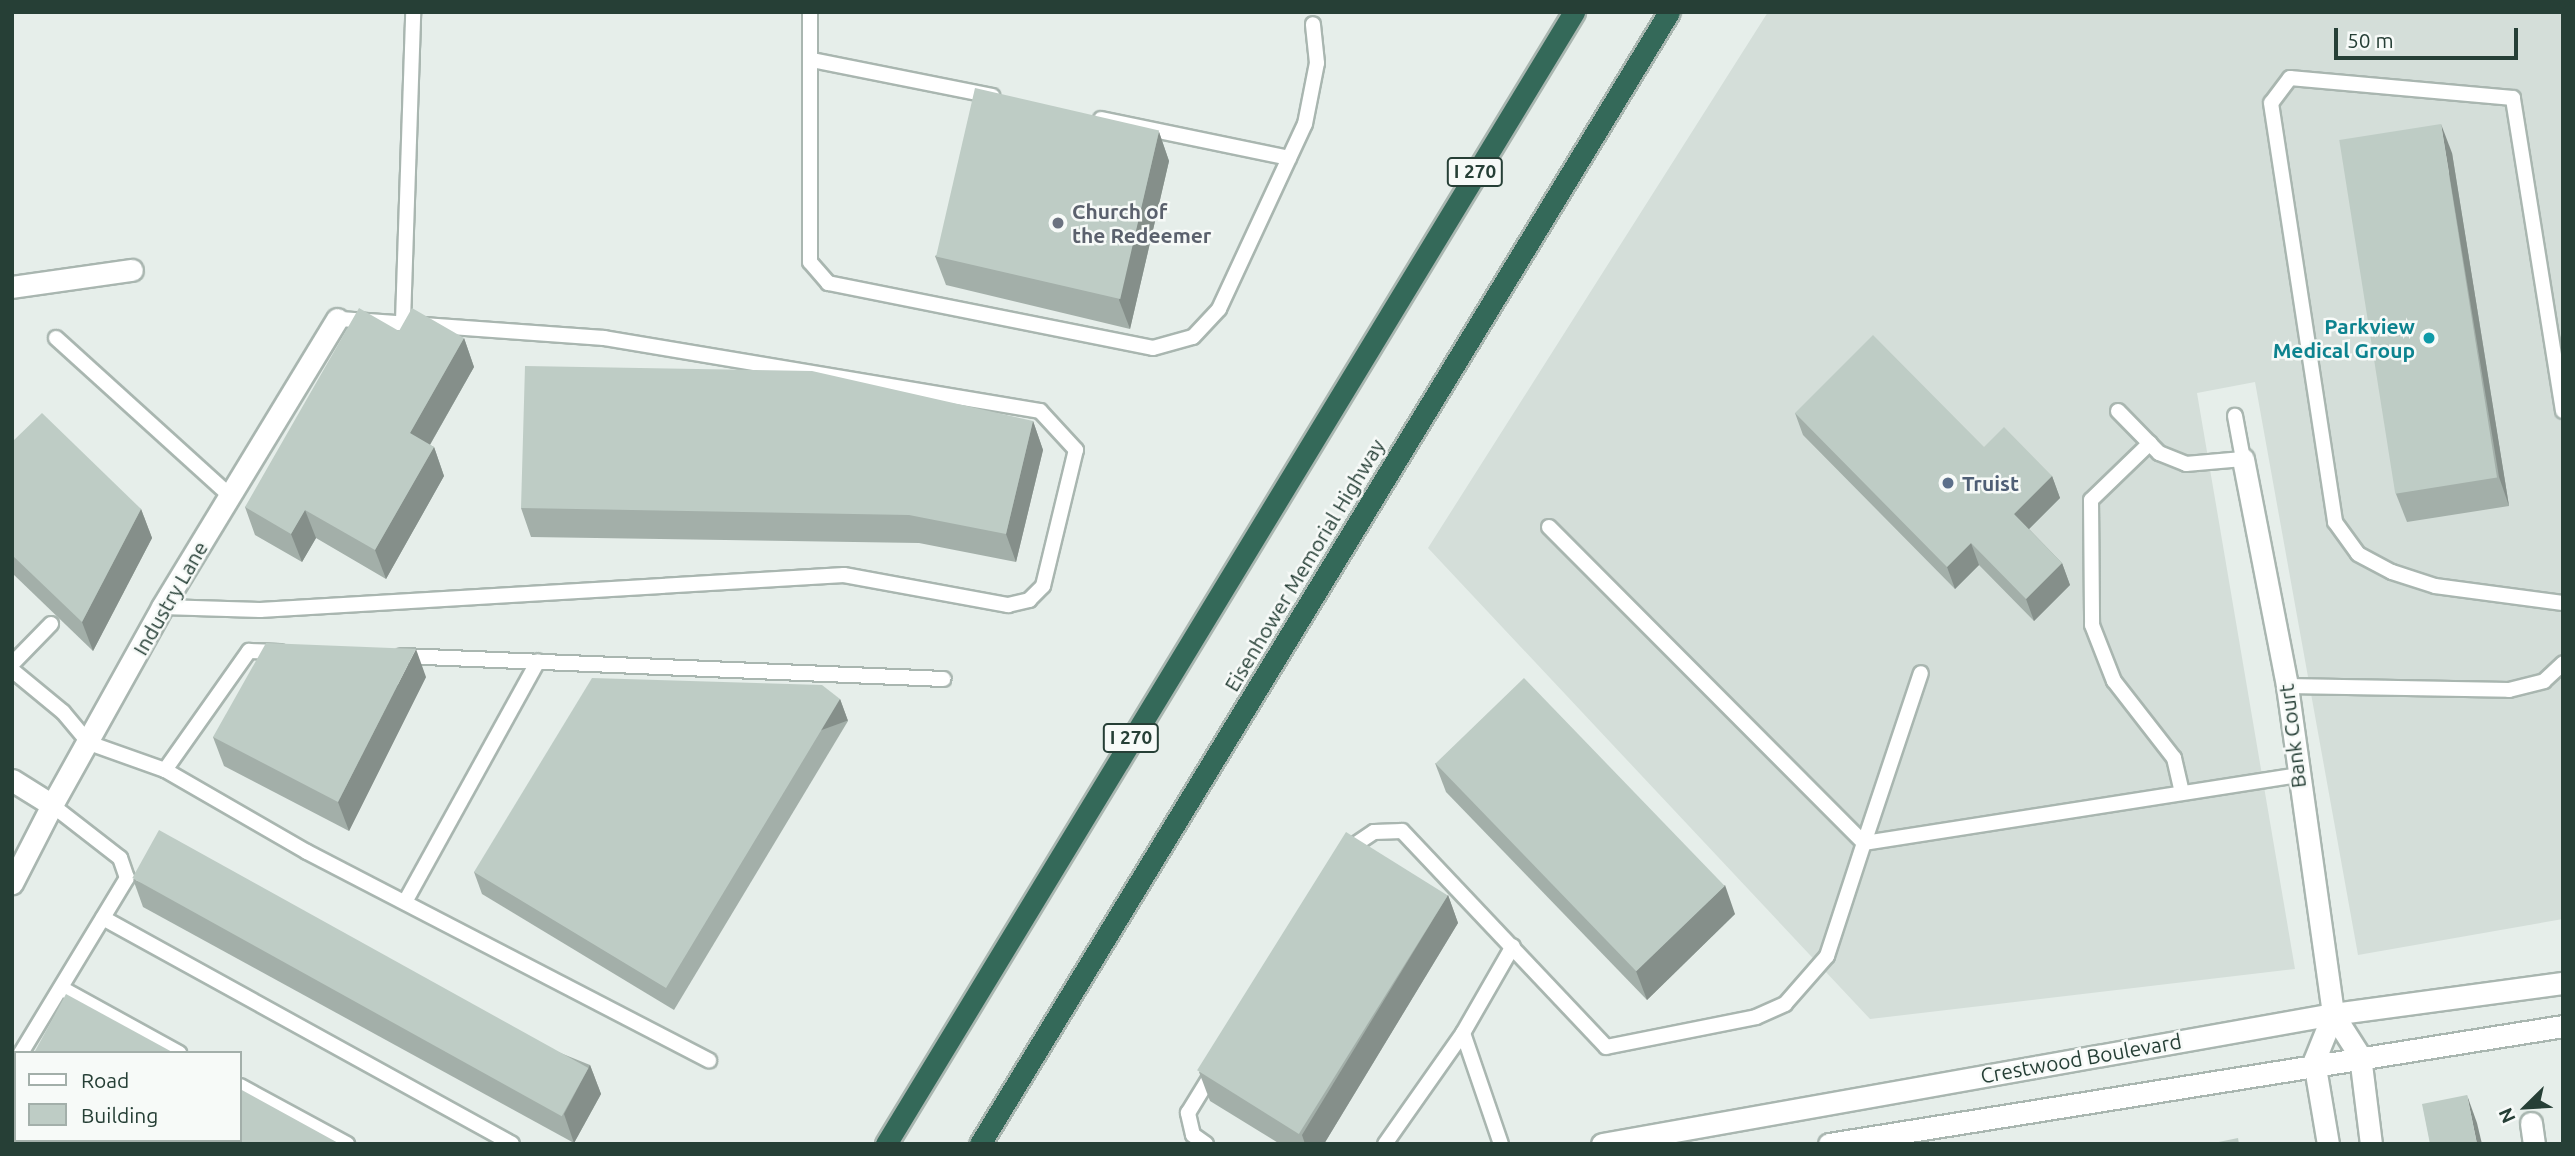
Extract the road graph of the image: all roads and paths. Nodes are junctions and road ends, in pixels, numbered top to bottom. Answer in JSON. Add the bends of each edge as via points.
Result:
{"nodes":[{"id":1,"x":413,"y":12,"type":"edge"},
{"id":2,"x":810,"y":12,"type":"edge"},
{"id":3,"x":1574,"y":12,"type":"edge"},
{"id":4,"x":1669,"y":12,"type":"edge"},
{"id":5,"x":1313,"y":24,"type":"dead end"},
{"id":6,"x":812,"y":60,"type":"junction"},
{"id":7,"x":1005,"y":99,"type":"edge"},
{"id":8,"x":1089,"y":117,"type":"edge"},
{"id":9,"x":1289,"y":158,"type":"junction"},
{"id":10,"x":132,"y":270,"type":"dead end"},
{"id":11,"x":12,"y":288,"type":"edge"},
{"id":12,"x":337,"y":319,"type":"joint"},
{"id":13,"x":403,"y":321,"type":"junction"},
{"id":14,"x":56,"y":338,"type":"dead end"},
{"id":15,"x":2118,"y":411,"type":"dead end"},
{"id":16,"x":2563,"y":411,"type":"edge"},
{"id":17,"x":2235,"y":416,"type":"dead end"},
{"id":18,"x":2150,"y":443,"type":"junction"},
{"id":19,"x":2243,"y":459,"type":"junction"},
{"id":20,"x":230,"y":496,"type":"junction"},
{"id":21,"x":1549,"y":527,"type":"dead end"},
{"id":22,"x":2563,"y":603,"type":"edge"},
{"id":23,"x":162,"y":607,"type":"junction"},
{"id":24,"x":51,"y":624,"type":"dead end"},
{"id":25,"x":304,"y":653,"type":"edge"},
{"id":26,"x":387,"y":656,"type":"edge"},
{"id":27,"x":538,"y":661,"type":"junction"},
{"id":28,"x":2563,"y":663,"type":"edge"},
{"id":29,"x":12,"y":664,"type":"edge"},
{"id":30,"x":12,"y":670,"type":"edge"},
{"id":31,"x":1921,"y":673,"type":"dead end"},
{"id":32,"x":944,"y":679,"type":"dead end"},
{"id":33,"x":2287,"y":686,"type":"junction"},
{"id":34,"x":89,"y":743,"type":"junction"},
{"id":35,"x":165,"y":770,"type":"junction"},
{"id":36,"x":2295,"y":775,"type":"junction"},
{"id":37,"x":12,"y":779,"type":"edge"},
{"id":38,"x":2181,"y":789,"type":"junction"},
{"id":39,"x":52,"y":805,"type":"junction"},
{"id":40,"x":1864,"y":843,"type":"junction"},
{"id":41,"x":1341,"y":860,"type":"edge"},
{"id":42,"x":12,"y":883,"type":"edge"},
{"id":43,"x":405,"y":902,"type":"junction"},
{"id":44,"x":103,"y":918,"type":"junction"},
{"id":45,"x":1513,"y":946,"type":"junction"},
{"id":46,"x":2563,"y":984,"type":"edge"},
{"id":47,"x":61,"y":988,"type":"junction"},
{"id":48,"x":2333,"y":1014,"type":"junction"},
{"id":49,"x":2563,"y":1026,"type":"edge"},
{"id":50,"x":1463,"y":1033,"type":"junction"},
{"id":51,"x":22,"y":1051,"type":"edge"},
{"id":52,"x":175,"y":1051,"type":"edge"},
{"id":53,"x":1223,"y":1056,"type":"edge"},
{"id":54,"x":2360,"y":1056,"type":"junction"},
{"id":55,"x":709,"y":1060,"type":"dead end"},
{"id":56,"x":2314,"y":1061,"type":"junction"},
{"id":57,"x":242,"y":1087,"type":"edge"},
{"id":58,"x":347,"y":1144,"type":"edge"},
{"id":59,"x":512,"y":1144,"type":"edge"},
{"id":60,"x":886,"y":1144,"type":"edge"},
{"id":61,"x":980,"y":1144,"type":"edge"},
{"id":62,"x":1206,"y":1144,"type":"edge"},
{"id":63,"x":1384,"y":1144,"type":"edge"},
{"id":64,"x":1501,"y":1144,"type":"edge"},
{"id":65,"x":1602,"y":1144,"type":"edge"},
{"id":66,"x":1829,"y":1144,"type":"edge"},
{"id":67,"x":2328,"y":1144,"type":"edge"},
{"id":68,"x":2371,"y":1144,"type":"edge"}],
"edges":[{"from":1,"to":13,"type":"lane"},
{"from":2,"to":6,"type":"lane"},
{"from":3,"to":60,"type":"highway","number":"I 270"},
{"from":4,"to":61,"type":"highway","name":"Eisenhower Memorial Highway"},
{"from":5,"to":9,"type":"lane","via":[[1317,63],[1305,124]]},
{"from":6,"to":7,"type":"lane"},
{"from":6,"to":9,"type":"lane","via":[[810,262],[828,284],[1153,348],[1193,337],[1219,309]]},
{"from":8,"to":9,"type":"lane"},
{"from":10,"to":11,"type":"main road"},
{"from":12,"to":13,"type":"lane"},
{"from":12,"to":20,"type":"main road","name":"Industry Lane"},
{"from":13,"to":23,"type":"lane","via":[[604,338],[1040,411],[1076,450],[1043,586],[1029,600],[1008,605],[844,575],[260,610]]},
{"from":14,"to":20,"type":"lane"},
{"from":15,"to":18,"type":"lane"},
{"from":16,"to":22,"type":"lane","via":[[2513,98],[2290,78],[2271,103],[2335,522],[2358,554],[2392,572],[2435,586]]},
{"from":17,"to":19,"type":"lane"},
{"from":18,"to":19,"type":"lane","via":[[2186,464]]},
{"from":18,"to":38,"type":"lane","via":[[2091,500],[2092,625],[2114,681],[2174,758]]},
{"from":19,"to":33,"type":"main road","name":"Bank Court"},
{"from":20,"to":23,"type":"main road","name":"Industry Lane"},
{"from":21,"to":40,"type":"lane"},
{"from":23,"to":34,"type":"main road","name":"Industry Lane"},
{"from":24,"to":29,"type":"lane"},
{"from":25,"to":35,"type":"lane","via":[[249,651]]},
{"from":26,"to":27,"type":"lane"},
{"from":27,"to":32,"type":"lane"},
{"from":27,"to":43,"type":"lane"},
{"from":28,"to":33,"type":"lane","via":[[2544,681],[2509,690]]},
{"from":30,"to":34,"type":"lane","via":[[63,712]]},
{"from":31,"to":40,"type":"lane"},
{"from":33,"to":36,"type":"main road","name":"Bank Court"},
{"from":34,"to":35,"type":"lane"},
{"from":34,"to":39,"type":"main road","name":"Industry Lane"},
{"from":35,"to":43,"type":"lane"},
{"from":36,"to":38,"type":"lane"},
{"from":36,"to":48,"type":"main road","name":"Bank Court"},
{"from":37,"to":39,"type":"main road"},
{"from":38,"to":40,"type":"lane"},
{"from":39,"to":42,"type":"main road","name":"Industry Lane"},
{"from":39,"to":44,"type":"lane","via":[[120,858],[127,878]]},
{"from":40,"to":45,"type":"lane","via":[[1827,956],[1785,1004],[1756,1017],[1606,1047]]},
{"from":41,"to":45,"type":"lane","via":[[1374,832],[1402,831]]},
{"from":43,"to":55,"type":"lane"},
{"from":44,"to":47,"type":"lane"},
{"from":44,"to":59,"type":"lane"},
{"from":45,"to":50,"type":"lane"},
{"from":46,"to":48,"type":"main road","name":"Crestwood Boulevard"},
{"from":47,"to":51,"type":"lane"},
{"from":47,"to":52,"type":"lane"},
{"from":48,"to":54,"type":"main road"},
{"from":48,"to":56,"type":"main road"},
{"from":48,"to":65,"type":"main road","name":"Crestwood Boulevard"},
{"from":49,"to":54,"type":"main road","name":"Crestwood Boulevard"},
{"from":50,"to":63,"type":"lane"},
{"from":50,"to":64,"type":"lane"},
{"from":53,"to":62,"type":"lane","via":[[1188,1113],[1193,1135]]},
{"from":54,"to":56,"type":"main road","name":"Crestwood Boulevard"},
{"from":54,"to":68,"type":"main road"},
{"from":56,"to":66,"type":"main road","name":"Crestwood Boulevard"},
{"from":56,"to":67,"type":"main road"},
{"from":57,"to":58,"type":"lane"}]}
